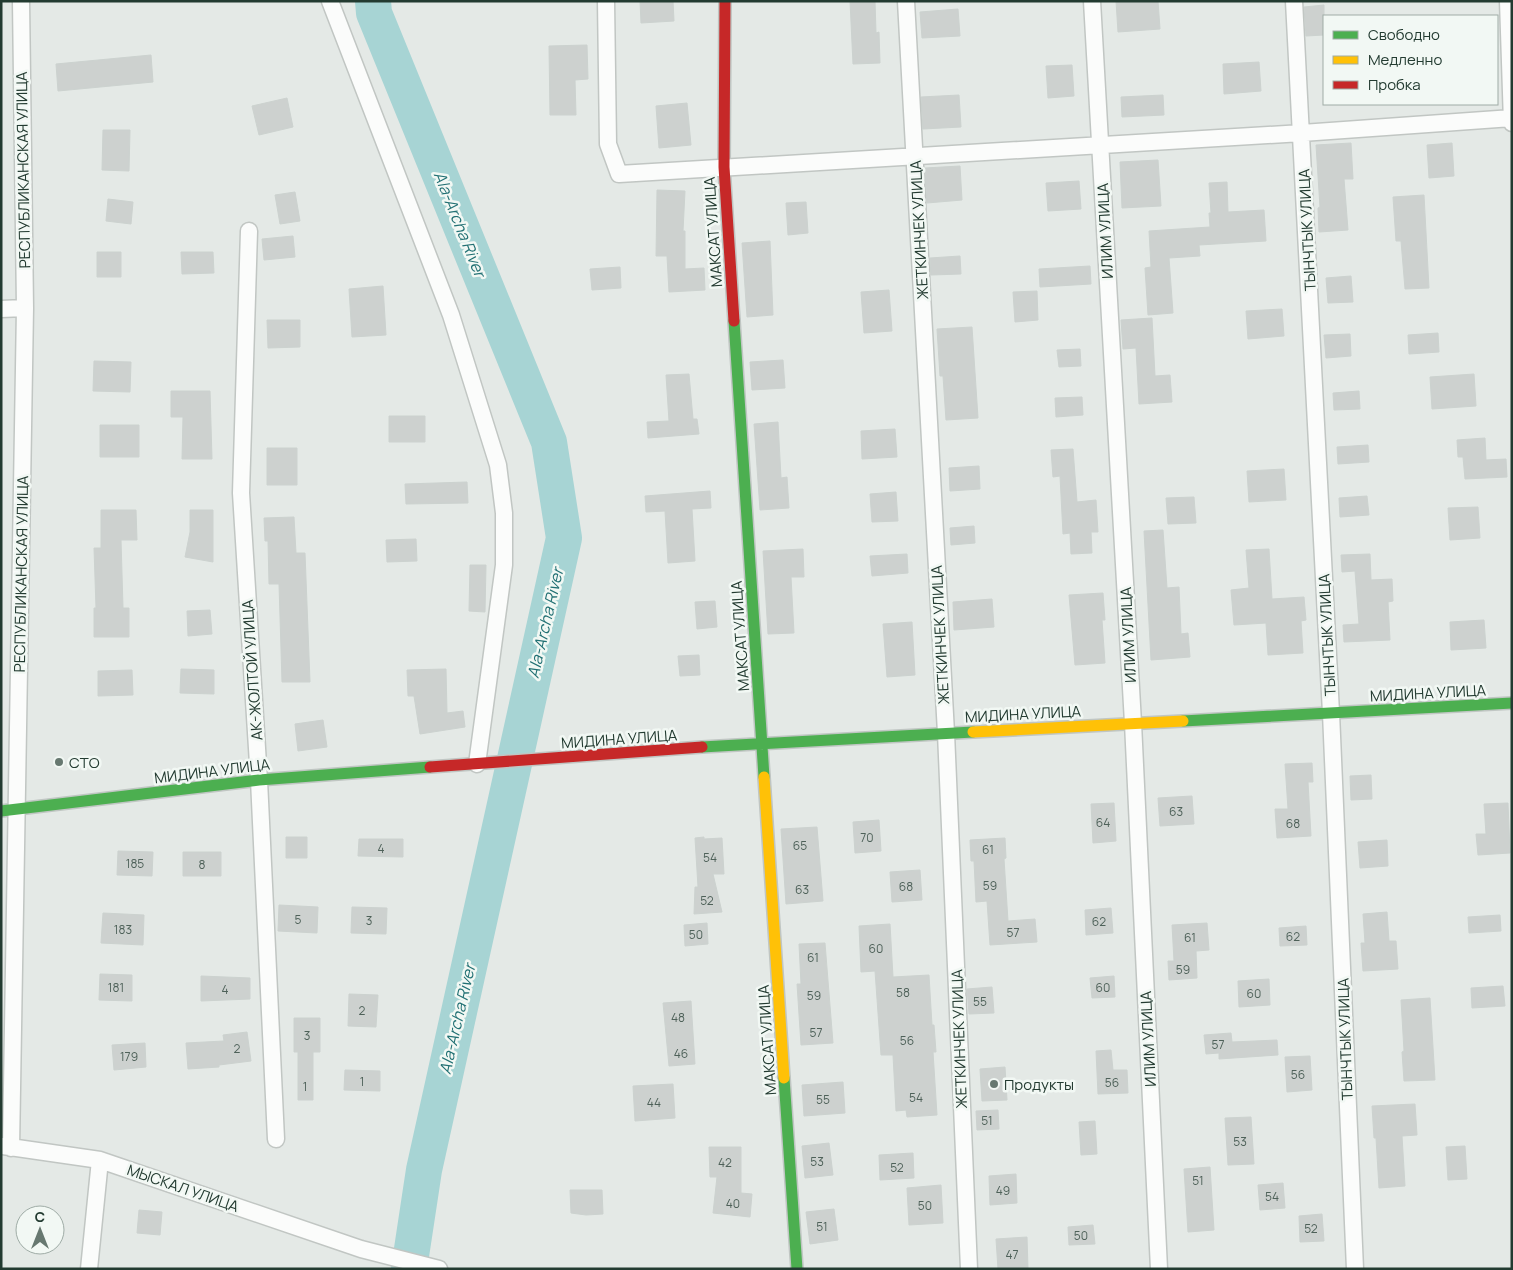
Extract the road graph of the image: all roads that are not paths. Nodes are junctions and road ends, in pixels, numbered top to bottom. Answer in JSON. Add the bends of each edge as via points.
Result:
{"nodes":[{"id":1,"x":21,"y":1,"type":"edge"},
{"id":2,"x":330,"y":1,"type":"edge"},
{"id":3,"x":606,"y":1,"type":"edge"},
{"id":4,"x":725,"y":1,"type":"edge"},
{"id":5,"x":906,"y":1,"type":"edge"},
{"id":6,"x":1092,"y":1,"type":"edge"},
{"id":7,"x":1294,"y":1,"type":"edge"},
{"id":8,"x":1508,"y":1,"type":"edge"},
{"id":9,"x":1512,"y":118,"type":"edge"},
{"id":10,"x":1512,"y":123,"type":"edge"},
{"id":11,"x":1302,"y":133,"type":"junction"},
{"id":12,"x":1100,"y":145,"type":"junction"},
{"id":13,"x":914,"y":156,"type":"junction"},
{"id":14,"x":724,"y":167,"type":"junction"},
{"id":15,"x":248,"y":231,"type":"dead end"},
{"id":16,"x":25,"y":308,"type":"junction"},
{"id":17,"x":1,"y":309,"type":"edge"},
{"id":18,"x":1512,"y":704,"type":"edge"},
{"id":19,"x":1331,"y":713,"type":"junction"},
{"id":20,"x":1133,"y":724,"type":"junction"},
{"id":21,"x":946,"y":733,"type":"junction"},
{"id":22,"x":762,"y":743,"type":"junction"},
{"id":23,"x":482,"y":764,"type":"junction"},
{"id":24,"x":259,"y":780,"type":"junction"},
{"id":25,"x":9,"y":810,"type":"edge"},
{"id":26,"x":276,"y":1139,"type":"dead end"},
{"id":27,"x":6,"y":1147,"type":"edge"},
{"id":28,"x":100,"y":1160,"type":"junction"},
{"id":29,"x":435,"y":1268,"type":"edge"},
{"id":30,"x":89,"y":1269,"type":"edge"},
{"id":31,"x":439,"y":1269,"type":"edge"},
{"id":32,"x":797,"y":1269,"type":"edge"},
{"id":33,"x":969,"y":1269,"type":"edge"},
{"id":34,"x":1159,"y":1269,"type":"edge"},
{"id":35,"x":1355,"y":1269,"type":"edge"}],
"edges":[{"from":1,"to":16,"type":"street","name":"РЕСПУБЛИКАНСКАЯ УЛИЦА"},
{"from":2,"to":23,"type":"street","via":[[451,315],[498,465],[504,513],[504,566]]},
{"from":3,"to":14,"type":"street","via":[[608,144],[619,174]]},
{"from":4,"to":14,"type":"street","name":"МАКСАТ УЛИЦА"},
{"from":5,"to":13,"type":"street","name":"ЖЕТКИНЧЕК УЛИЦА"},
{"from":6,"to":12,"type":"street","name":"ИЛИМ УЛИЦА"},
{"from":7,"to":11,"type":"street","name":"ТЫНЧТЫК УЛИЦА"},
{"from":8,"to":9,"type":"street"},
{"from":9,"to":10,"type":"street"},
{"from":9,"to":11,"type":"street"},
{"from":11,"to":12,"type":"street"},
{"from":11,"to":19,"type":"street","name":"ТЫНЧТЫК УЛИЦА"},
{"from":12,"to":13,"type":"street"},
{"from":12,"to":20,"type":"street","name":"ИЛИМ УЛИЦА"},
{"from":13,"to":14,"type":"street"},
{"from":13,"to":21,"type":"street","name":"ЖЕТКИНЧЕК УЛИЦА"},
{"from":14,"to":22,"type":"street","name":"МАКСАТ УЛИЦА"},
{"from":15,"to":24,"type":"street","name":"АК-ЖОЛТОЙ УЛИЦА","via":[[241,493]]},
{"from":16,"to":17,"type":"street"},
{"from":16,"to":25,"type":"street","name":"РЕСПУБЛИКАНСКАЯ УЛИЦА"},
{"from":18,"to":19,"type":"street","name":"МИДИНА УЛИЦА"},
{"from":19,"to":20,"type":"street","name":"МИДИНА УЛИЦА"},
{"from":19,"to":35,"type":"street","name":"ТЫНЧТЫК УЛИЦА"},
{"from":20,"to":21,"type":"street","name":"МИДИНА УЛИЦА"},
{"from":20,"to":34,"type":"street","name":"ИЛИМ УЛИЦА"},
{"from":21,"to":22,"type":"street","name":"МИДИНА УЛИЦА"},
{"from":21,"to":33,"type":"street","name":"ЖЕТКИНЧЕК УЛИЦА"},
{"from":22,"to":23,"type":"street","name":"МИДИНА УЛИЦА"},
{"from":22,"to":32,"type":"street","name":"МАКСАТ УЛИЦА"},
{"from":23,"to":24,"type":"street","name":"МИДИНА УЛИЦА"},
{"from":24,"to":25,"type":"street","name":"МИДИНА УЛИЦА"},
{"from":24,"to":26,"type":"street","name":"АК-ЖОЛТОЙ УЛИЦА"},
{"from":25,"to":27,"type":"street","name":"РЕСПУБЛИКАНСКАЯ УЛИЦА"},
{"from":27,"to":28,"type":"street","name":"МЫСКАЛ УЛИЦА"},
{"from":28,"to":29,"type":"street","name":"МЫСКАЛ УЛИЦА","via":[[361,1249]]},
{"from":28,"to":30,"type":"street"},
{"from":29,"to":31,"type":"street"}]}
